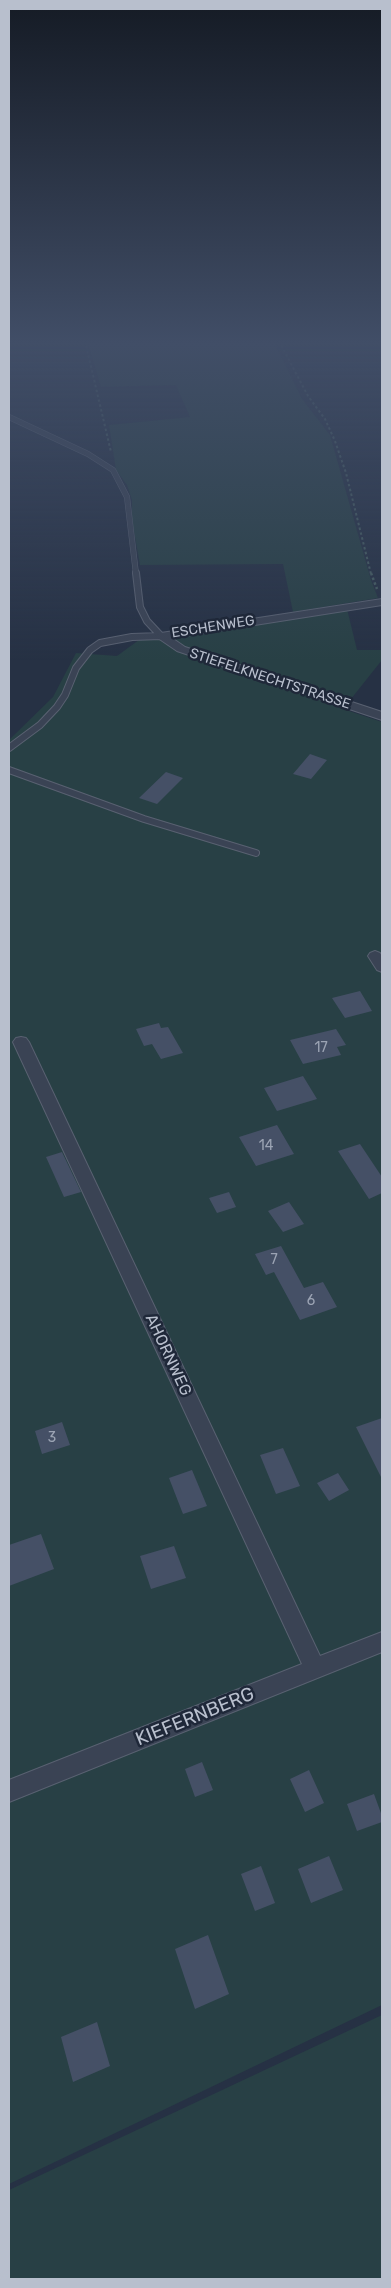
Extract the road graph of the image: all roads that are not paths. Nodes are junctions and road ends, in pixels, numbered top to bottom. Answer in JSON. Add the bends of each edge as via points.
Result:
{"nodes":[{"id":1,"x":75,"y":448,"type":"edge"},
{"id":2,"x":381,"y":598,"type":"edge"},
{"id":3,"x":161,"y":636,"type":"junction"},
{"id":4,"x":382,"y":716,"type":"edge"},
{"id":5,"x":9,"y":748,"type":"edge"},
{"id":6,"x":9,"y":770,"type":"edge"},
{"id":7,"x":256,"y":853,"type":"dead end"},
{"id":8,"x":21,"y":1042,"type":"dead end"},
{"id":9,"x":382,"y":1642,"type":"edge"},
{"id":10,"x":315,"y":1669,"type":"junction"},
{"id":11,"x":9,"y":1791,"type":"edge"}],
"edges":[{"from":1,"to":3,"type":"lane","name":"ESCHENWEG","via":[[113,470],[127,497],[140,607],[147,621]]},
{"from":2,"to":3,"type":"street","name":"ESCHENWEG"},
{"from":3,"to":4,"type":"street","name":"STIEFELKNECHTSTRASSE","via":[[181,649]]},
{"from":3,"to":5,"type":"lane","via":[[100,643],[90,650],[76,668],[57,707],[40,725]]},
{"from":6,"to":7,"type":"lane","via":[[144,819]]},
{"from":8,"to":10,"type":"street","name":"AHORNWEG"},
{"from":9,"to":10,"type":"street","name":"KIEFERNBERG"},
{"from":10,"to":11,"type":"street","name":"KIEFERNBERG"}]}
